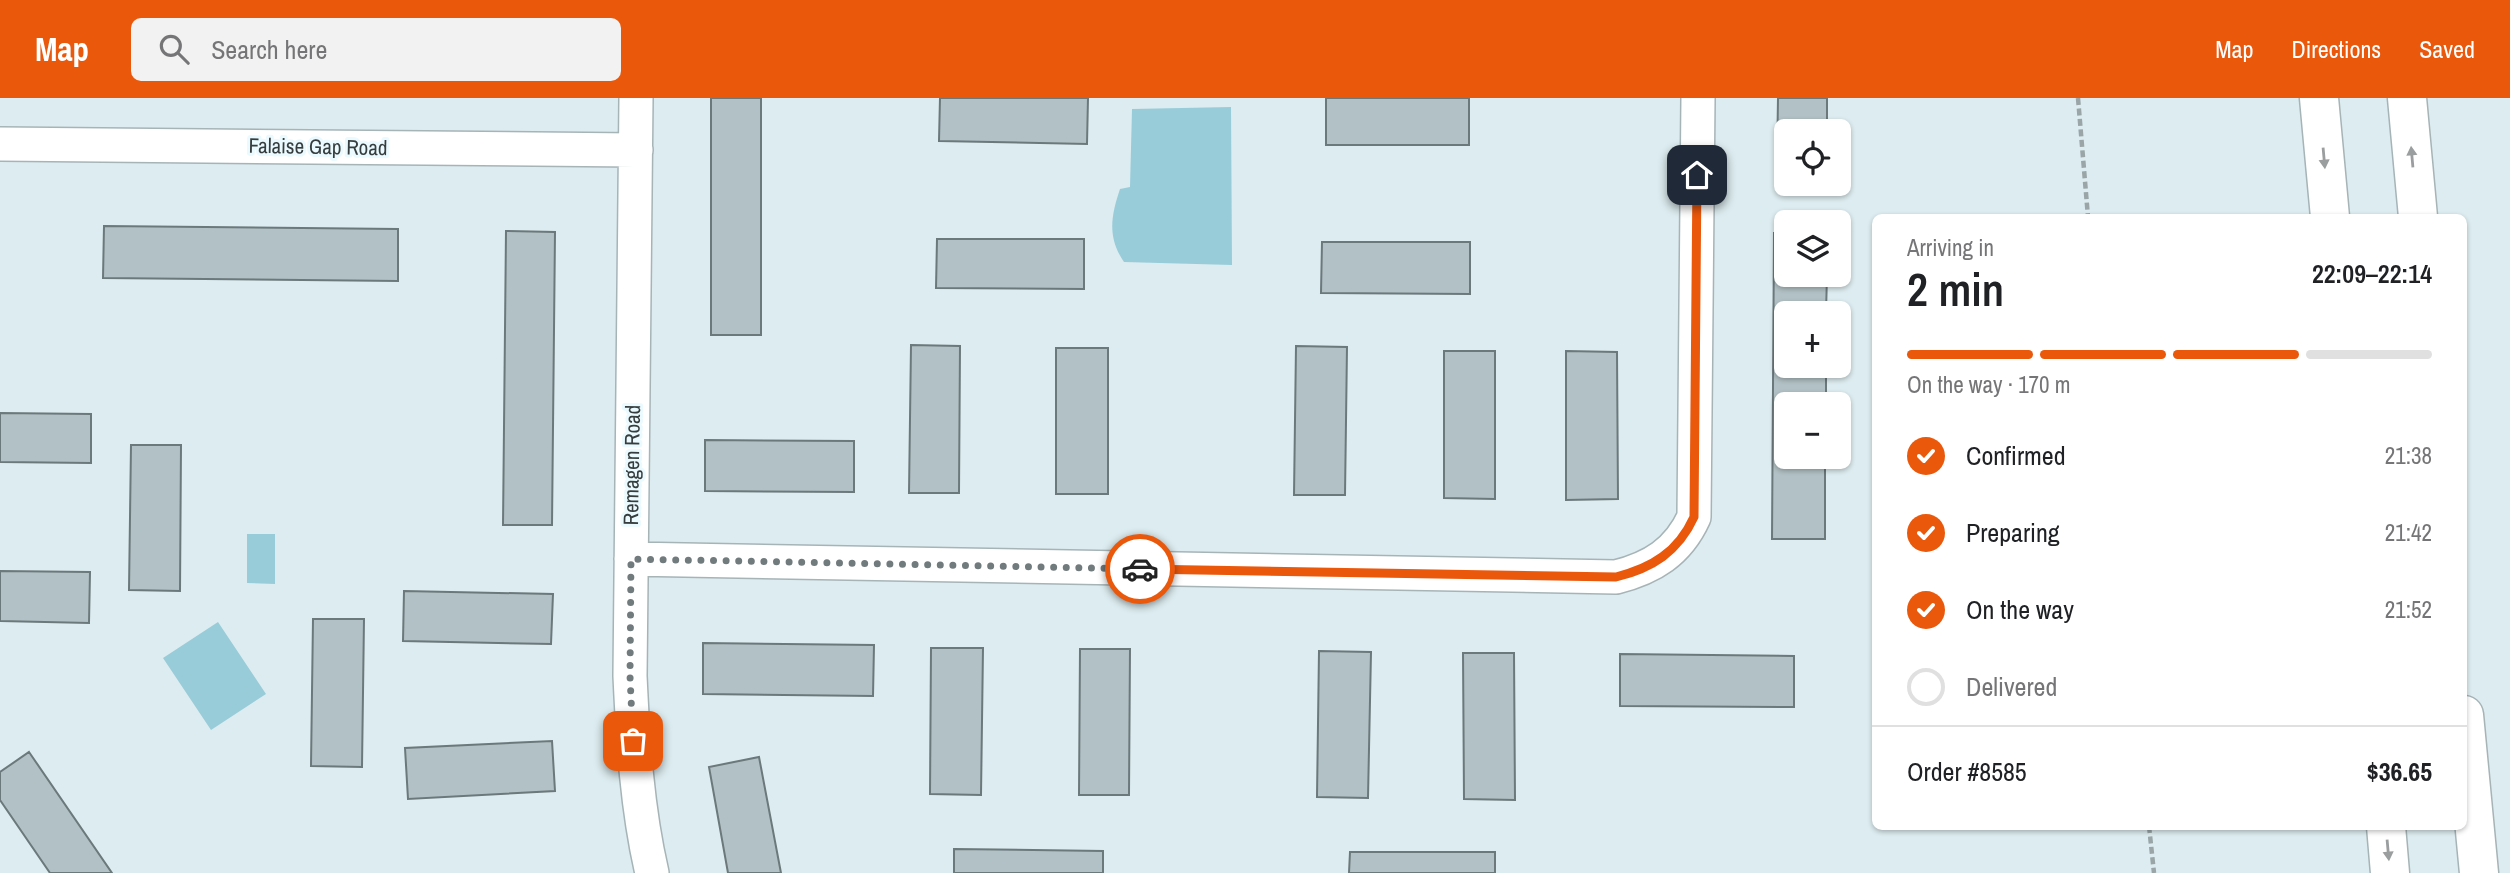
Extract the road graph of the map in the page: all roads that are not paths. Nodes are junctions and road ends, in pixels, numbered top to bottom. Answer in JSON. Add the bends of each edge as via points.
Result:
{"nodes":[{"id":1,"x":636,"y":98,"type":"edge"},
{"id":2,"x":1698,"y":98,"type":"edge"},
{"id":3,"x":2319,"y":98,"type":"edge"},
{"id":4,"x":2407,"y":98,"type":"edge"},
{"id":5,"x":0,"y":144,"type":"edge"},
{"id":6,"x":636,"y":150,"type":"junction"},
{"id":7,"x":2330,"y":214,"type":"edge"},
{"id":8,"x":2418,"y":214,"type":"edge"},
{"id":9,"x":631,"y":559,"type":"junction"},
{"id":10,"x":2467,"y":747,"type":"edge"},
{"id":11,"x":2386,"y":830,"type":"edge"},
{"id":12,"x":652,"y":873,"type":"edge"},
{"id":13,"x":2390,"y":873,"type":"edge"},
{"id":14,"x":2479,"y":873,"type":"edge"}],
"edges":[{"from":1,"to":6,"type":"street","name":"Remagen Road"},
{"from":2,"to":9,"type":"street","via":[[1694,517],[1674,549],[1637,572],[1616,577]]},
{"from":3,"to":7,"type":"highway","one_way":true},
{"from":8,"to":4,"type":"highway","one_way":true},
{"from":5,"to":6,"type":"street","name":"Falaise Gap Road"},
{"from":6,"to":9,"type":"street","name":"Remagen Road"},
{"from":9,"to":12,"type":"street","name":"Remagen Road","via":[[633,741]]},
{"from":10,"to":14,"type":"highway"},
{"from":11,"to":13,"type":"highway","one_way":true}]}
